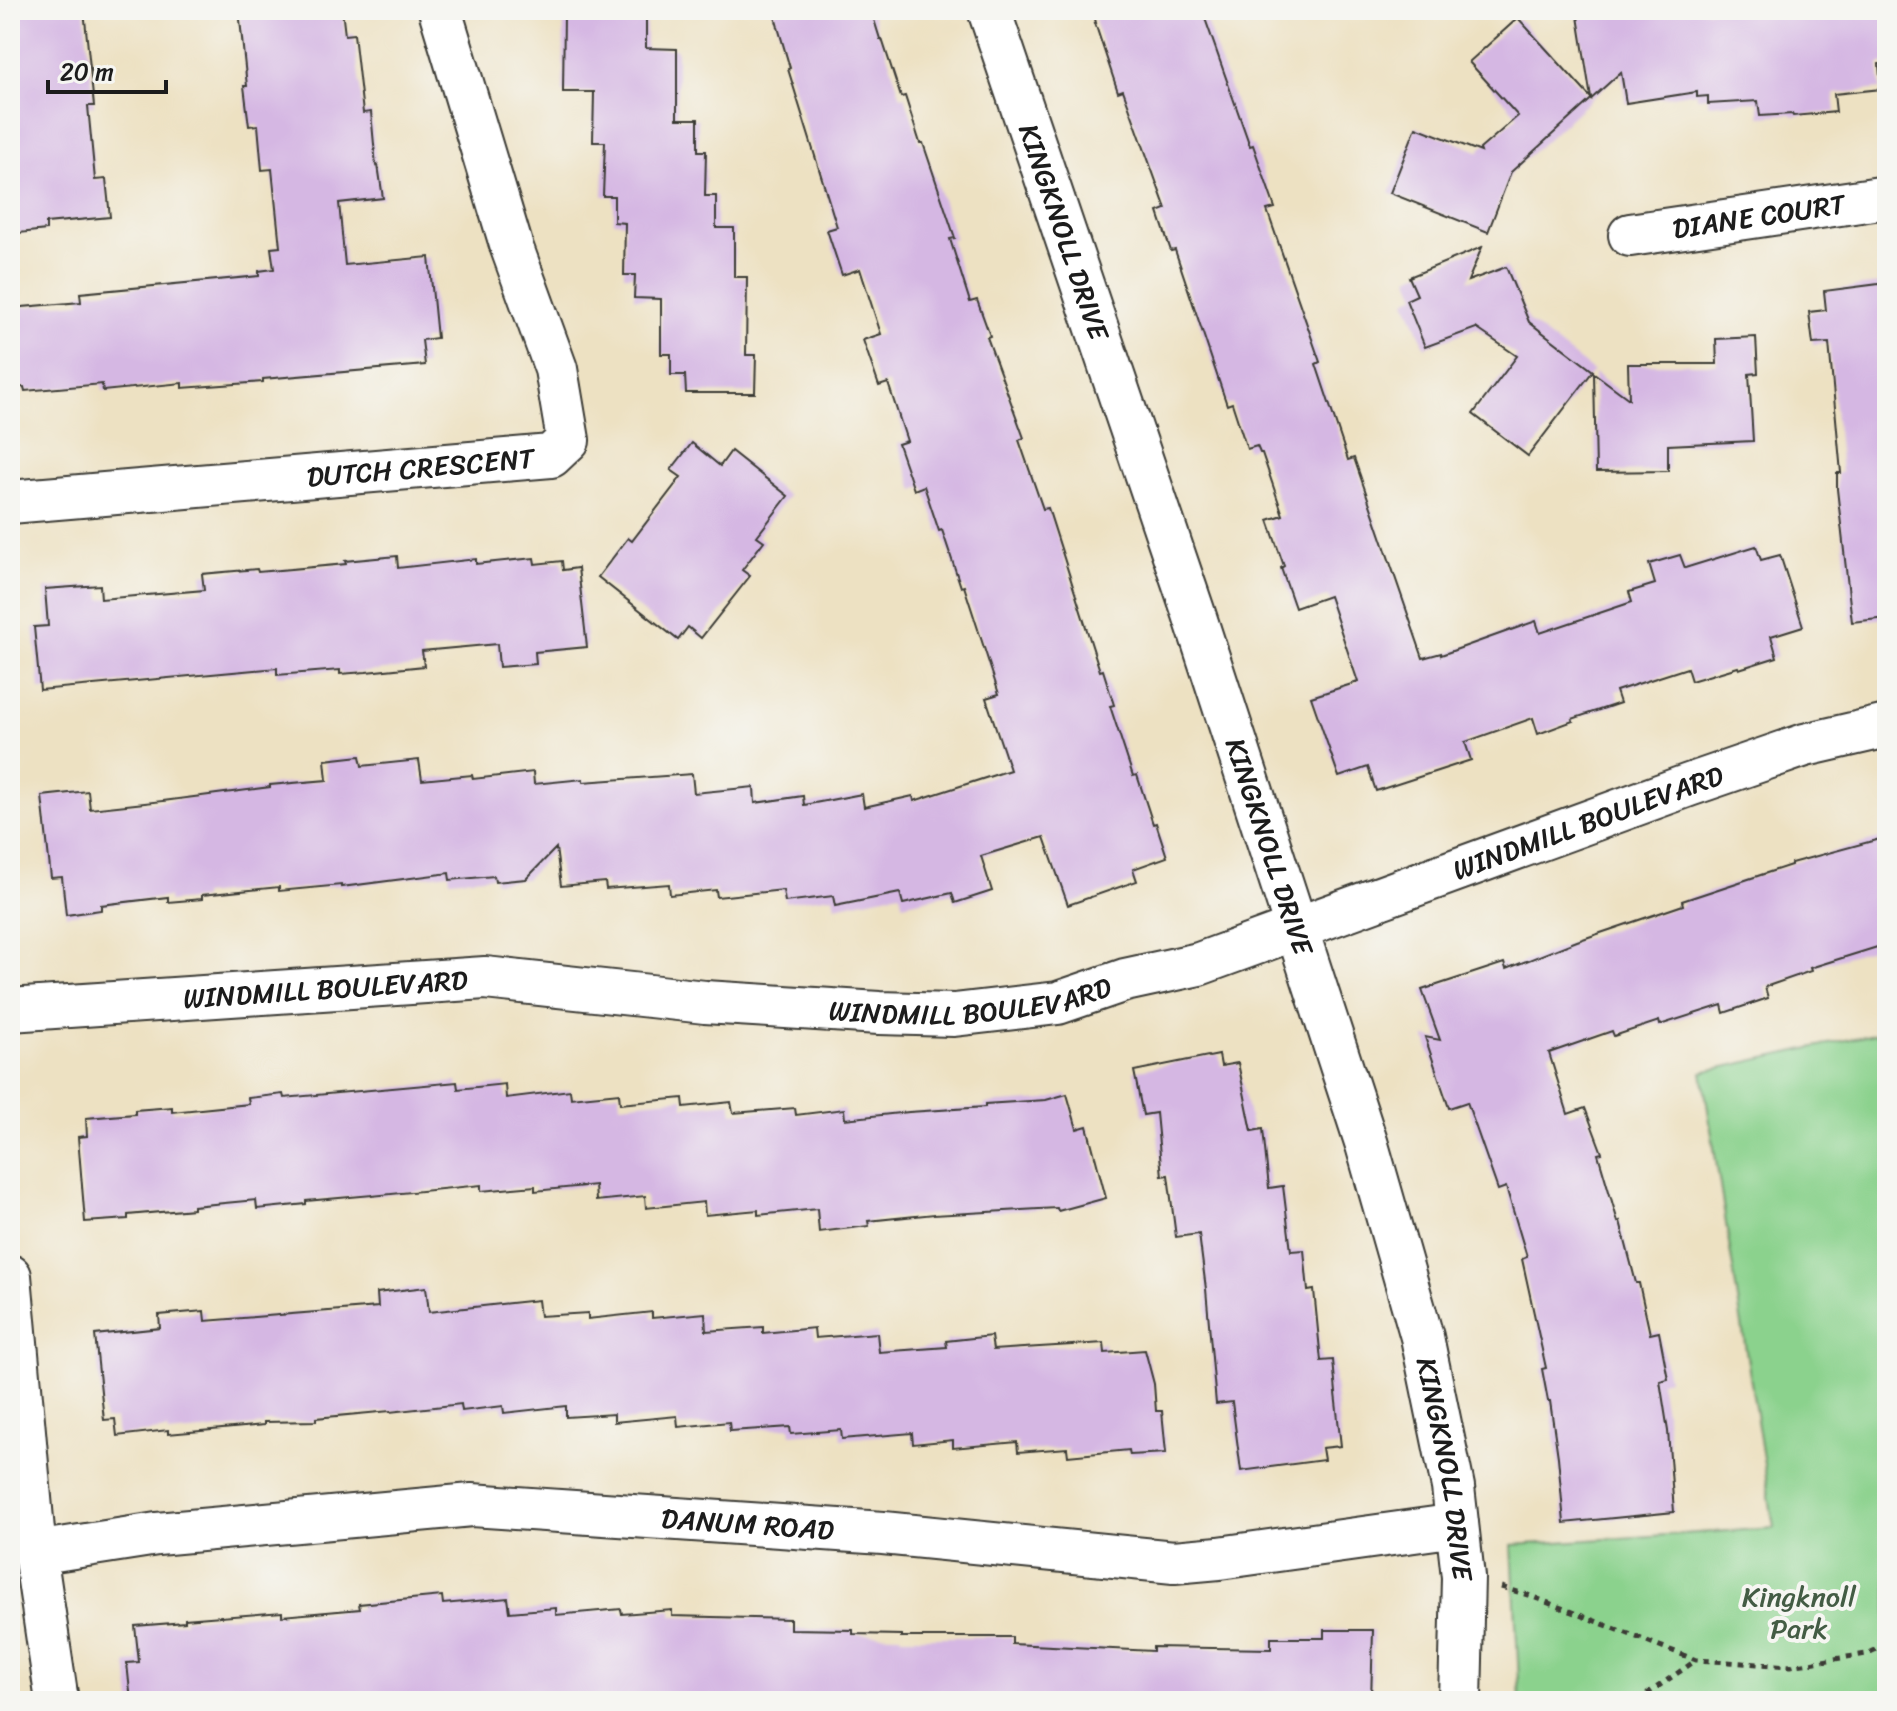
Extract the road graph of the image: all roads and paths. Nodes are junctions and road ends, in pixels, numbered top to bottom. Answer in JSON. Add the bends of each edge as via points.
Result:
{"nodes":[{"id":1,"x":440,"y":10,"type":"edge"},
{"id":2,"x":989,"y":10,"type":"edge"},
{"id":3,"x":1887,"y":197,"type":"edge"},
{"id":4,"x":1630,"y":235,"type":"dead end"},
{"id":5,"x":10,"y":502,"type":"edge"},
{"id":6,"x":1887,"y":726,"type":"edge"},
{"id":7,"x":1296,"y":928,"type":"junction"},
{"id":8,"x":10,"y":1010,"type":"edge"},
{"id":9,"x":10,"y":1276,"type":"edge"},
{"id":10,"x":1457,"y":1525,"type":"junction"},
{"id":11,"x":35,"y":1553,"type":"junction"},
{"id":12,"x":1463,"y":1577,"type":"junction"},
{"id":13,"x":1887,"y":1644,"type":"edge"},
{"id":14,"x":1696,"y":1660,"type":"junction"},
{"id":15,"x":57,"y":1701,"type":"edge"},
{"id":16,"x":1460,"y":1701,"type":"edge"},
{"id":17,"x":1637,"y":1701,"type":"edge"}],
"edges":[{"from":1,"to":5,"type":"street","name":"DUTCH CRESCENT","via":[[512,248],[556,369],[568,440],[551,456]]},
{"from":2,"to":7,"type":"street","name":"KINGKNOLL DRIVE"},
{"from":3,"to":4,"type":"street","name":"DIANE COURT"},
{"from":6,"to":7,"type":"street","name":"WINDMILL BOULEVARD","via":[[1805,745]]},
{"from":7,"to":8,"type":"street","name":"WINDMILL BOULEVARD","via":[[1199,964],[1125,980],[1058,1003],[954,1015],[705,1002],[485,978]]},
{"from":7,"to":10,"type":"street","name":"KINGKNOLL DRIVE","via":[[1422,1337]]},
{"from":9,"to":11,"type":"street"},
{"from":10,"to":11,"type":"street","name":"DANUM ROAD","via":[[1174,1562],[883,1533],[472,1505],[157,1534]]},
{"from":10,"to":12,"type":"street","name":"KINGKNOLL DRIVE"},
{"from":11,"to":15,"type":"street"},
{"from":12,"to":14,"type":"path","via":[[1528,1595]]},
{"from":12,"to":16,"type":"street","name":"KINGKNOLL DRIVE"},
{"from":13,"to":14,"type":"path","via":[[1866,1654],[1791,1666]]},
{"from":14,"to":17,"type":"path"}]}
